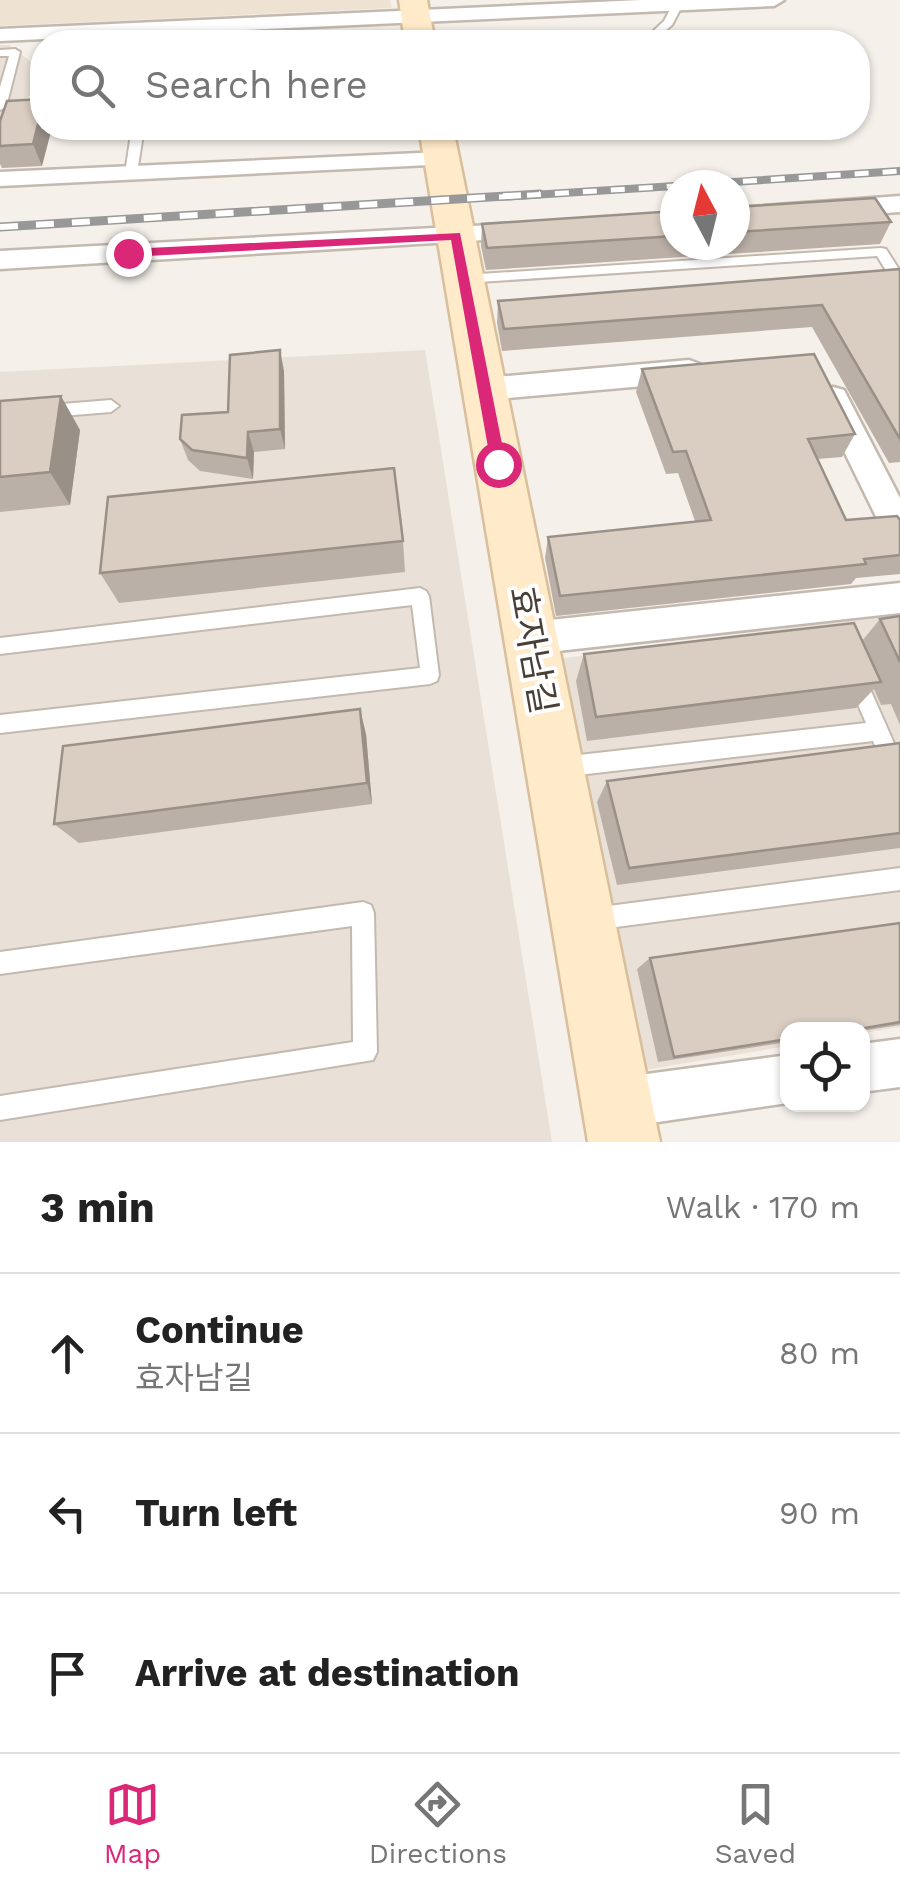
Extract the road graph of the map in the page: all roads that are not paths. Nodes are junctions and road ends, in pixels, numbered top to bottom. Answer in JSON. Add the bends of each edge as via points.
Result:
{"nodes":[{"id":1,"x":757,"y":0,"type":"edge"},
{"id":2,"x":774,"y":0,"type":"edge"},
{"id":3,"x":644,"y":3,"type":"edge"},
{"id":4,"x":678,"y":4,"type":"junction"},
{"id":5,"x":416,"y":19,"type":"edge"},
{"id":6,"x":246,"y":30,"type":"edge"},
{"id":7,"x":660,"y":30,"type":"edge"},
{"id":8,"x":0,"y":36,"type":"edge"},
{"id":9,"x":30,"y":36,"type":"edge"},
{"id":10,"x":0,"y":52,"type":"edge"},
{"id":11,"x":4,"y":84,"type":"edge"},
{"id":12,"x":0,"y":108,"type":"edge"},
{"id":13,"x":136,"y":140,"type":"edge"},
{"id":14,"x":438,"y":143,"type":"edge"},
{"id":15,"x":131,"y":173,"type":"junction"},
{"id":16,"x":0,"y":180,"type":"edge"},
{"id":17,"x":900,"y":204,"type":"edge"},
{"id":18,"x":750,"y":215,"type":"edge"},
{"id":19,"x":556,"y":229,"type":"edge"},
{"id":20,"x":0,"y":260,"type":"edge"},
{"id":21,"x":900,"y":283,"type":"edge"},
{"id":22,"x":880,"y":285,"type":"edge"},
{"id":23,"x":470,"y":286,"type":"junction"},
{"id":24,"x":716,"y":368,"type":"edge"},
{"id":25,"x":822,"y":377,"type":"edge"},
{"id":26,"x":484,"y":389,"type":"junction"},
{"id":27,"x":111,"y":406,"type":"dead end"},
{"id":28,"x":0,"y":415,"type":"edge"},
{"id":29,"x":900,"y":531,"type":"edge"},
{"id":30,"x":900,"y":598,"type":"edge"},
{"id":31,"x":530,"y":638,"type":"junction"},
{"id":32,"x":0,"y":646,"type":"edge"},
{"id":33,"x":848,"y":660,"type":"edge"},
{"id":34,"x":0,"y":724,"type":"edge"},
{"id":35,"x":879,"y":731,"type":"junction"},
{"id":36,"x":554,"y":768,"type":"junction"},
{"id":37,"x":900,"y":780,"type":"edge"},
{"id":38,"x":900,"y":879,"type":"edge"},
{"id":39,"x":583,"y":921,"type":"junction"},
{"id":40,"x":0,"y":963,"type":"edge"},
{"id":41,"x":900,"y":1063,"type":"edge"},
{"id":42,"x":870,"y":1067,"type":"edge"},
{"id":43,"x":780,"y":1081,"type":"edge"},
{"id":44,"x":0,"y":1108,"type":"edge"},
{"id":45,"x":620,"y":1122,"type":"edge"}],
"edges":[{"from":1,"to":2,"type":"street"},
{"from":1,"to":4,"type":"street"},
{"from":3,"to":4,"type":"street"},
{"from":3,"to":5,"type":"street"},
{"from":4,"to":7,"type":"lane"},
{"from":5,"to":6,"type":"street"},
{"from":8,"to":9,"type":"street"},
{"from":10,"to":11,"type":"lane","via":[[15,52]]},
{"from":11,"to":12,"type":"lane"},
{"from":13,"to":15,"type":"lane"},
{"from":14,"to":15,"type":"street","name":"효자남길"},
{"from":14,"to":23,"type":"street","name":"효자남길"},
{"from":15,"to":16,"type":"street","name":"효자남길"},
{"from":17,"to":18,"type":"street"},
{"from":19,"to":23,"type":"street"},
{"from":20,"to":23,"type":"street"},
{"from":21,"to":22,"type":"lane"},
{"from":21,"to":23,"type":"lane","via":[[881,252]]},
{"from":23,"to":26,"type":"street","name":"효자남길"},
{"from":24,"to":26,"type":"street"},
{"from":25,"to":29,"type":"street"},
{"from":26,"to":31,"type":"street","name":"효자남길"},
{"from":27,"to":28,"type":"lane"},
{"from":30,"to":31,"type":"street","via":[[829,615]]},
{"from":31,"to":36,"type":"street","name":"효자남길"},
{"from":32,"to":34,"type":"lane","via":[[420,596],[430,675]]},
{"from":33,"to":35,"type":"lane"},
{"from":35,"to":36,"type":"lane"},
{"from":35,"to":37,"type":"lane"},
{"from":36,"to":39,"type":"street","name":"효자남길"},
{"from":38,"to":39,"type":"lane"},
{"from":39,"to":45,"type":"street","name":"효자남길"},
{"from":40,"to":44,"type":"lane","via":[[363,913],[365,1052]]},
{"from":41,"to":42,"type":"street"},
{"from":43,"to":45,"type":"street"}]}
